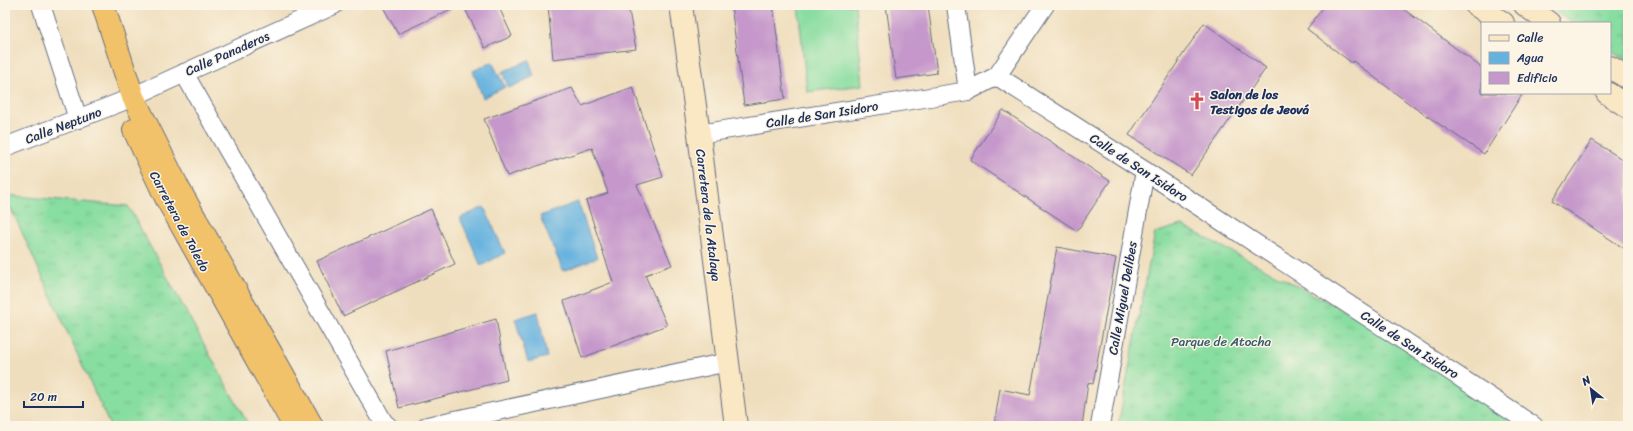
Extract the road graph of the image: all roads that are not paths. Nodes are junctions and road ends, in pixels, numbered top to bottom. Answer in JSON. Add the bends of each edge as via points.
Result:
{"nodes":[{"id":1,"x":41,"y":5,"type":"edge"},
{"id":2,"x":89,"y":5,"type":"edge"},
{"id":3,"x":102,"y":5,"type":"edge"},
{"id":4,"x":334,"y":5,"type":"edge"},
{"id":5,"x":681,"y":5,"type":"edge"},
{"id":6,"x":956,"y":5,"type":"edge"},
{"id":7,"x":1045,"y":5,"type":"edge"},
{"id":8,"x":1476,"y":5,"type":"edge"},
{"id":9,"x":1525,"y":5,"type":"edge"},
{"id":10,"x":1502,"y":22,"type":"edge"},
{"id":11,"x":1548,"y":22,"type":"edge"},
{"id":12,"x":1611,"y":68,"type":"edge"},
{"id":13,"x":184,"y":73,"type":"junction"},
{"id":14,"x":997,"y":76,"type":"junction"},
{"id":15,"x":1628,"y":78,"type":"edge"},
{"id":16,"x":968,"y":91,"type":"junction"},
{"id":17,"x":1608,"y":94,"type":"edge"},
{"id":18,"x":127,"y":100,"type":"junction"},
{"id":19,"x":1628,"y":107,"type":"edge"},
{"id":20,"x":78,"y":119,"type":"junction"},
{"id":21,"x":699,"y":134,"type":"junction"},
{"id":22,"x":5,"y":147,"type":"edge"},
{"id":23,"x":1145,"y":171,"type":"junction"},
{"id":24,"x":728,"y":362,"type":"junction"},
{"id":25,"x":294,"y":426,"type":"edge"},
{"id":26,"x":312,"y":426,"type":"edge"},
{"id":27,"x":388,"y":426,"type":"edge"},
{"id":28,"x":427,"y":426,"type":"edge"},
{"id":29,"x":736,"y":426,"type":"edge"},
{"id":30,"x":1100,"y":426,"type":"edge"},
{"id":31,"x":1534,"y":426,"type":"edge"}],
"edges":[{"from":1,"to":20,"type":"street"},
{"from":2,"to":18,"type":"highway","name":"Carretera de Toledo"},
{"from":3,"to":18,"type":"highway"},
{"from":4,"to":13,"type":"street","name":"Calle Panaderos"},
{"from":5,"to":21,"type":"street","name":"Carretera de la Atalaya"},
{"from":6,"to":16,"type":"street"},
{"from":7,"to":14,"type":"street"},
{"from":8,"to":10,"type":"street"},
{"from":9,"to":11,"type":"street"},
{"from":12,"to":15,"type":"street"},
{"from":13,"to":18,"type":"street","name":"Calle Panaderos"},
{"from":13,"to":27,"type":"street"},
{"from":14,"to":16,"type":"street","name":"Calle de San Isidoro"},
{"from":14,"to":23,"type":"street","name":"Calle de San Isidoro"},
{"from":16,"to":21,"type":"street","name":"Calle de San Isidoro"},
{"from":17,"to":19,"type":"street"},
{"from":18,"to":20,"type":"street","name":"Calle Neptuno"},
{"from":18,"to":25,"type":"highway","name":"Carretera de Toledo","via":[[166,198]]},
{"from":18,"to":26,"type":"highway"},
{"from":20,"to":22,"type":"street","name":"Calle Neptuno"},
{"from":21,"to":24,"type":"street","name":"Carretera de la Atalaya"},
{"from":23,"to":30,"type":"street","name":"Calle Miguel Delibes"},
{"from":23,"to":31,"type":"street","name":"Calle de San Isidoro"},
{"from":24,"to":28,"type":"street"},
{"from":24,"to":29,"type":"street","name":"Carretera de la Atalaya"}]}
